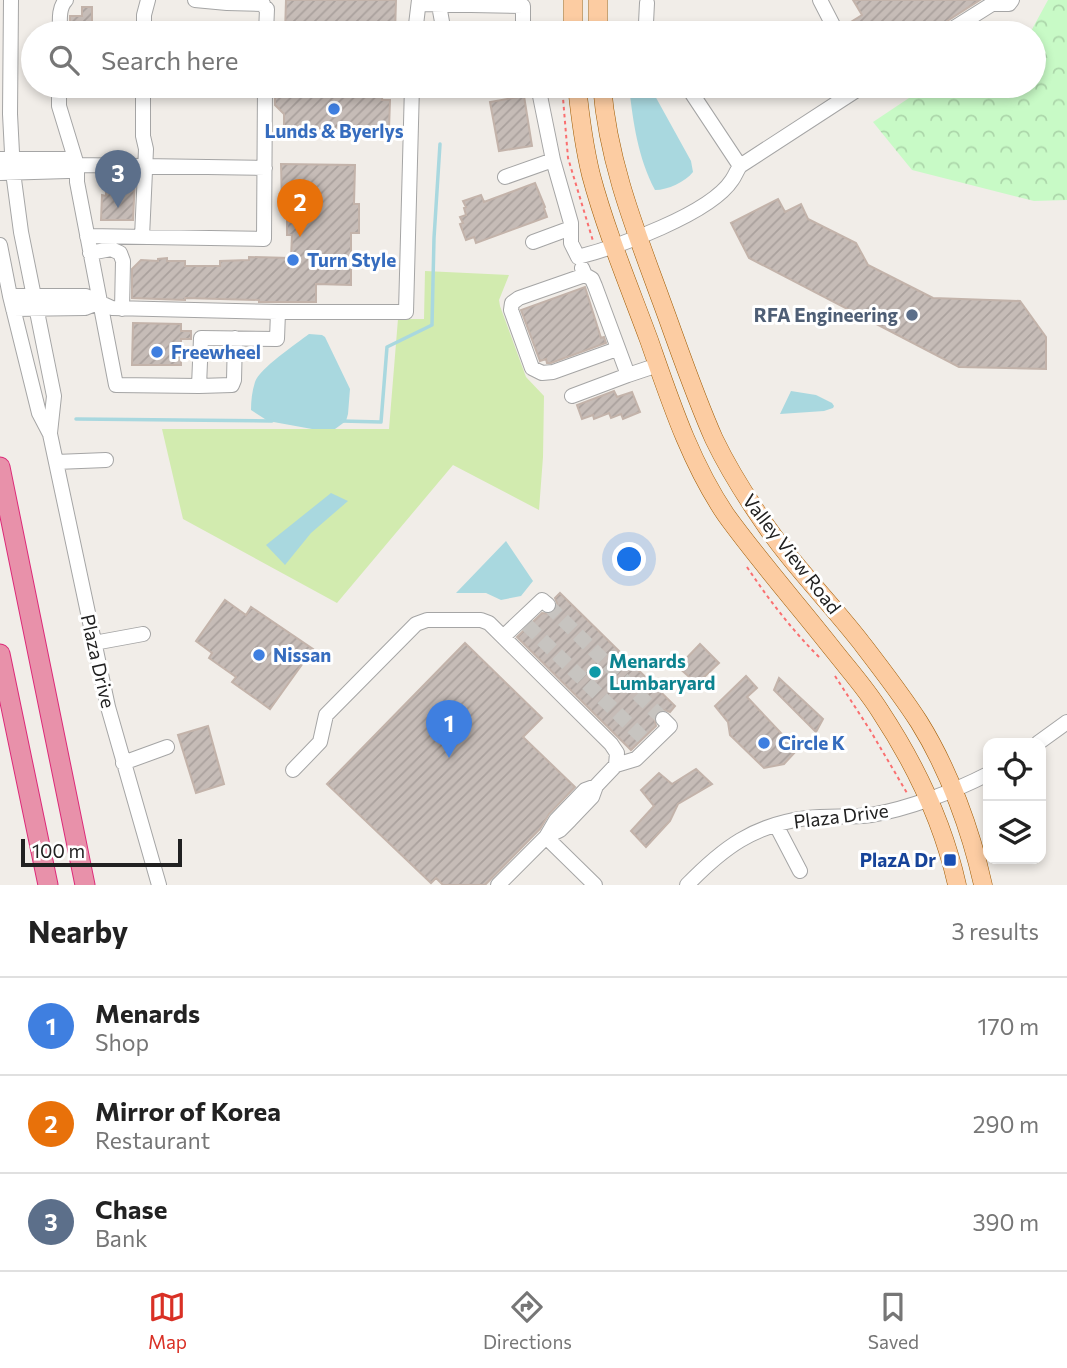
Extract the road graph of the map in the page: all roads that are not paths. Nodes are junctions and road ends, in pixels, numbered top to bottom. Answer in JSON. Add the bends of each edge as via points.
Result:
{"nodes":[{"id":1,"x":10,"y":0,"type":"edge"},
{"id":2,"x":66,"y":0,"type":"edge"},
{"id":3,"x":148,"y":0,"type":"edge"},
{"id":4,"x":195,"y":0,"type":"edge"},
{"id":5,"x":212,"y":0,"type":"edge"},
{"id":6,"x":573,"y":0,"type":"edge"},
{"id":7,"x":598,"y":0,"type":"edge"},
{"id":8,"x":820,"y":0,"type":"edge"},
{"id":9,"x":1013,"y":0,"type":"edge"},
{"id":10,"x":260,"y":2,"type":"edge"},
{"id":11,"x":419,"y":2,"type":"edge"},
{"id":12,"x":647,"y":4,"type":"dead end"},
{"id":13,"x":440,"y":10,"type":"junction"},
{"id":14,"x":60,"y":21,"type":"edge"},
{"id":15,"x":144,"y":21,"type":"edge"},
{"id":16,"x":266,"y":21,"type":"edge"},
{"id":17,"x":417,"y":21,"type":"edge"},
{"id":18,"x":443,"y":21,"type":"edge"},
{"id":19,"x":523,"y":21,"type":"edge"},
{"id":20,"x":573,"y":21,"type":"edge"},
{"id":21,"x":598,"y":21,"type":"edge"},
{"id":22,"x":646,"y":21,"type":"edge"},
{"id":23,"x":831,"y":21,"type":"edge"},
{"id":24,"x":965,"y":21,"type":"edge"},
{"id":25,"x":59,"y":98,"type":"edge"},
{"id":26,"x":143,"y":98,"type":"edge"},
{"id":27,"x":265,"y":98,"type":"edge"},
{"id":28,"x":412,"y":98,"type":"edge"},
{"id":29,"x":540,"y":98,"type":"edge"},
{"id":30,"x":578,"y":98,"type":"edge"},
{"id":31,"x":603,"y":98,"type":"edge"},
{"id":32,"x":695,"y":98,"type":"edge"},
{"id":33,"x":845,"y":98,"type":"edge"},
{"id":34,"x":553,"y":160,"type":"junction"},
{"id":35,"x":78,"y":165,"type":"junction"},
{"id":36,"x":6,"y":166,"type":"edge"},
{"id":37,"x":145,"y":166,"type":"junction"},
{"id":38,"x":740,"y":166,"type":"junction"},
{"id":39,"x":265,"y":168,"type":"junction"},
{"id":40,"x":505,"y":177,"type":"dead end"},
{"id":41,"x":571,"y":229,"type":"junction"},
{"id":42,"x":88,"y":236,"type":"junction"},
{"id":43,"x":142,"y":237,"type":"junction"},
{"id":44,"x":637,"y":238,"type":"junction"},
{"id":45,"x":533,"y":242,"type":"dead end"},
{"id":46,"x":0,"y":245,"type":"edge"},
{"id":47,"x":614,"y":245,"type":"junction"},
{"id":48,"x":90,"y":253,"type":"junction"},
{"id":49,"x":578,"y":257,"type":"junction"},
{"id":50,"x":585,"y":275,"type":"junction"},
{"id":51,"x":34,"y":302,"type":"junction"},
{"id":52,"x":100,"y":302,"type":"junction"},
{"id":53,"x":11,"y":303,"type":"junction"},
{"id":54,"x":122,"y":309,"type":"junction"},
{"id":55,"x":278,"y":312,"type":"junction"},
{"id":56,"x":235,"y":338,"type":"junction"},
{"id":57,"x":617,"y":349,"type":"junction"},
{"id":58,"x":658,"y":365,"type":"junction"},
{"id":59,"x":628,"y":375,"type":"junction"},
{"id":60,"x":200,"y":386,"type":"junction"},
{"id":61,"x":572,"y":396,"type":"dead end"},
{"id":62,"x":50,"y":434,"type":"junction"},
{"id":63,"x":106,"y":460,"type":"dead end"},
{"id":64,"x":56,"y":462,"type":"junction"},
{"id":65,"x":0,"y":467,"type":"edge"},
{"id":66,"x":548,"y":605,"type":"dead end"},
{"id":67,"x":143,"y":634,"type":"dead end"},
{"id":68,"x":503,"y":637,"type":"junction"},
{"id":69,"x":94,"y":643,"type":"junction"},
{"id":70,"x":0,"y":654,"type":"edge"},
{"id":71,"x":663,"y":719,"type":"dead end"},
{"id":72,"x":1067,"y":722,"type":"edge"},
{"id":73,"x":1045,"y":738,"type":"edge"},
{"id":74,"x":167,"y":747,"type":"dead end"},
{"id":75,"x":123,"y":763,"type":"junction"},
{"id":76,"x":616,"y":765,"type":"junction"},
{"id":77,"x":293,"y":770,"type":"dead end"},
{"id":78,"x":983,"y":776,"type":"edge"},
{"id":79,"x":952,"y":790,"type":"junction"},
{"id":80,"x":929,"y":798,"type":"junction"},
{"id":81,"x":776,"y":825,"type":"junction"},
{"id":82,"x":38,"y":837,"type":"junction"},
{"id":83,"x":546,"y":837,"type":"junction"},
{"id":84,"x":800,"y":871,"type":"dead end"},
{"id":85,"x":40,"y":885,"type":"edge"},
{"id":86,"x":48,"y":885,"type":"edge"},
{"id":87,"x":87,"y":885,"type":"edge"},
{"id":88,"x":159,"y":885,"type":"edge"},
{"id":89,"x":498,"y":885,"type":"edge"},
{"id":90,"x":595,"y":885,"type":"edge"},
{"id":91,"x":687,"y":885,"type":"edge"},
{"id":92,"x":957,"y":885,"type":"edge"},
{"id":93,"x":983,"y":885,"type":"edge"}],
"edges":[{"from":1,"to":36,"type":"street","name":"Plaza Drive"},
{"from":2,"to":14,"type":"street"},
{"from":3,"to":15,"type":"street"},
{"from":4,"to":5,"type":"street"},
{"from":5,"to":10,"type":"street"},
{"from":6,"to":20,"type":"main road"},
{"from":7,"to":21,"type":"main road"},
{"from":8,"to":23,"type":"street"},
{"from":9,"to":24,"type":"street","via":[[992,4]]},
{"from":10,"to":16,"type":"street","via":[[267,9]]},
{"from":11,"to":13,"type":"street"},
{"from":11,"to":17,"type":"street"},
{"from":12,"to":22,"type":"street"},
{"from":13,"to":18,"type":"street"},
{"from":13,"to":19,"type":"street","via":[[523,6]]},
{"from":25,"to":35,"type":"street"},
{"from":26,"to":37,"type":"street"},
{"from":27,"to":39,"type":"street"},
{"from":28,"to":55,"type":"street","via":[[406,312]]},
{"from":29,"to":34,"type":"street"},
{"from":30,"to":47,"type":"main road","name":"Valley View Road","via":[[591,175]]},
{"from":31,"to":44,"type":"main road","name":"Valley View Road","via":[[614,164]]},
{"from":32,"to":38,"type":"street"},
{"from":33,"to":38,"type":"street"},
{"from":34,"to":40,"type":"street"},
{"from":34,"to":41,"type":"street"},
{"from":35,"to":36,"type":"street","via":[[68,171]]},
{"from":35,"to":37,"type":"street"},
{"from":35,"to":42,"type":"street"},
{"from":36,"to":51,"type":"street","name":"Plaza Drive"},
{"from":37,"to":39,"type":"street"},
{"from":37,"to":43,"type":"street"},
{"from":38,"to":44,"type":"street","via":[[732,181],[704,205]]},
{"from":39,"to":43,"type":"street","via":[[264,239]]},
{"from":41,"to":45,"type":"street"},
{"from":41,"to":49,"type":"street","via":[[570,243]]},
{"from":42,"to":43,"type":"street"},
{"from":42,"to":48,"type":"street"},
{"from":44,"to":47,"type":"street"},
{"from":44,"to":79,"type":"main road","name":"Valley View Road","via":[[715,441],[738,483],[784,551],[859,640],[919,723]]},
{"from":46,"to":53,"type":"street","name":"Plaza Drive"},
{"from":47,"to":49,"type":"street"},
{"from":47,"to":58,"type":"main road","name":"Valley View Road"},
{"from":48,"to":52,"type":"street"},
{"from":48,"to":54,"type":"street","via":[[111,249],[120,253]]},
{"from":49,"to":50,"type":"street"},
{"from":50,"to":57,"type":"street","via":[[592,279]]},
{"from":50,"to":57,"type":"street","via":[[512,303],[532,368],[553,372]]},
{"from":51,"to":52,"type":"street","via":[[85,308]]},
{"from":51,"to":53,"type":"street"},
{"from":51,"to":62,"type":"street","name":"Plaza Drive","via":[[54,396]]},
{"from":52,"to":54,"type":"street"},
{"from":52,"to":60,"type":"street","via":[[116,385]]},
{"from":53,"to":62,"type":"street","name":"Plaza Drive","via":[[39,413]]},
{"from":54,"to":55,"type":"street"},
{"from":55,"to":56,"type":"street","via":[[277,339]]},
{"from":56,"to":60,"type":"street","via":[[232,385]]},
{"from":56,"to":60,"type":"street","via":[[201,338]]},
{"from":57,"to":59,"type":"street"},
{"from":58,"to":59,"type":"street"},
{"from":58,"to":80,"type":"main road","name":"Valley View Road","via":[[699,469],[725,513],[879,709]]},
{"from":59,"to":61,"type":"street"},
{"from":62,"to":64,"type":"street","name":"Plaza Drive"},
{"from":63,"to":64,"type":"street"},
{"from":64,"to":69,"type":"street","name":"Plaza Drive"},
{"from":65,"to":87,"type":"highway"},
{"from":66,"to":68,"type":"street","via":[[542,600],[525,622]]},
{"from":67,"to":69,"type":"street"},
{"from":68,"to":76,"type":"street","via":[[611,744],[617,753]]},
{"from":68,"to":77,"type":"street","via":[[481,620],[416,624],[326,715],[320,741]]},
{"from":69,"to":75,"type":"street","name":"Plaza Drive"},
{"from":70,"to":82,"type":"highway"},
{"from":71,"to":76,"type":"street","via":[[670,726],[647,742],[636,759]]},
{"from":72,"to":73,"type":"street"},
{"from":74,"to":75,"type":"street"},
{"from":75,"to":88,"type":"street","name":"Plaza Drive"},
{"from":76,"to":83,"type":"street","via":[[570,820]]},
{"from":78,"to":79,"type":"street","name":"Plaza Drive"},
{"from":79,"to":80,"type":"street","name":"Plaza Drive"},
{"from":79,"to":93,"type":"main road","name":"Valley View Road"},
{"from":80,"to":81,"type":"street","name":"Plaza Drive","via":[[868,815],[806,818]]},
{"from":80,"to":92,"type":"main road","name":"Valley View Road"},
{"from":81,"to":84,"type":"street"},
{"from":81,"to":91,"type":"street","name":"Plaza Drive","via":[[737,841]]},
{"from":82,"to":85,"type":"highway"},
{"from":82,"to":86,"type":"highway"},
{"from":83,"to":89,"type":"street"},
{"from":83,"to":90,"type":"street"}]}
